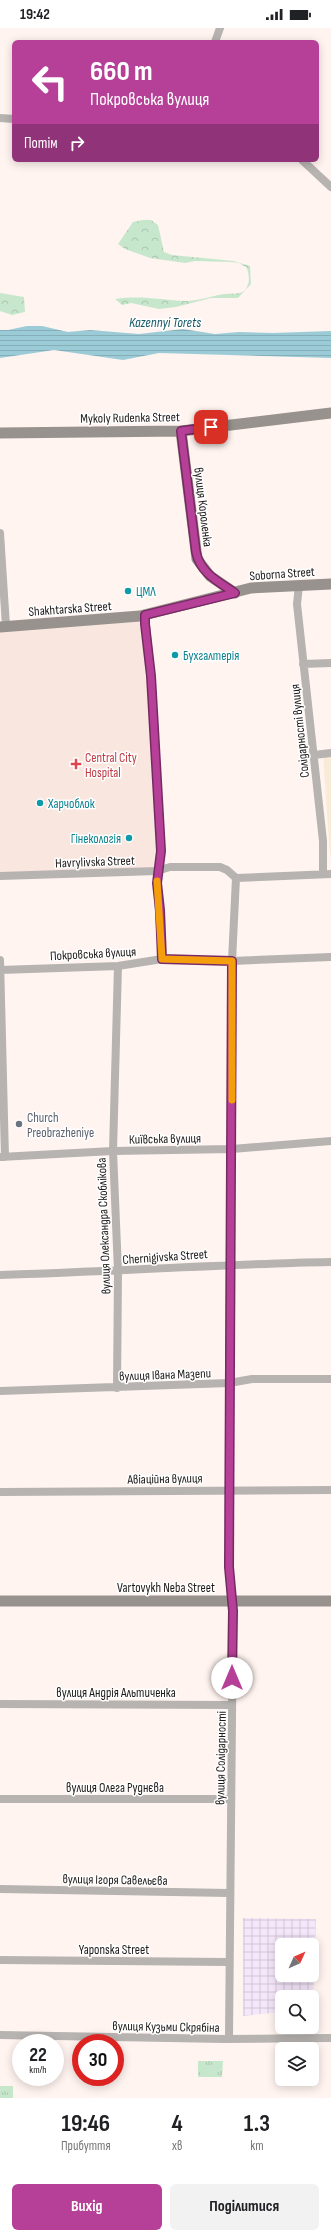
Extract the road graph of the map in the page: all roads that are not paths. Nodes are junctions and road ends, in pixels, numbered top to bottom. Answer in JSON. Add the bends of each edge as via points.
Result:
{"nodes":[{"id":1,"x":220,"y":28,"type":"edge"},
{"id":2,"x":216,"y":40,"type":"edge"},
{"id":3,"x":0,"y":118,"type":"edge"},
{"id":4,"x":12,"y":119,"type":"edge"},
{"id":5,"x":304,"y":162,"type":"edge"},
{"id":6,"x":331,"y":187,"type":"edge"},
{"id":7,"x":331,"y":412,"type":"edge"},
{"id":8,"x":181,"y":431,"type":"junction"},
{"id":9,"x":0,"y":433,"type":"edge"},
{"id":10,"x":0,"y":533,"type":"edge"},
{"id":11,"x":331,"y":584,"type":"edge"},
{"id":12,"x":299,"y":586,"type":"junction"},
{"id":13,"x":235,"y":593,"type":"junction"},
{"id":14,"x":145,"y":615,"type":"junction"},
{"id":15,"x":3,"y":627,"type":"edge"},
{"id":16,"x":331,"y":663,"type":"edge"},
{"id":17,"x":304,"y":664,"type":"junction"},
{"id":18,"x":331,"y":753,"type":"edge"},
{"id":19,"x":314,"y":755,"type":"junction"},
{"id":20,"x":157,"y":871,"type":"junction"},
{"id":21,"x":327,"y":874,"type":"edge"},
{"id":22,"x":0,"y":876,"type":"edge"},
{"id":23,"x":236,"y":878,"type":"junction"},
{"id":24,"x":331,"y":958,"type":"edge"},
{"id":25,"x":162,"y":959,"type":"junction"},
{"id":26,"x":0,"y":960,"type":"edge"},
{"id":27,"x":232,"y":961,"type":"junction"},
{"id":28,"x":118,"y":966,"type":"junction"},
{"id":29,"x":0,"y":970,"type":"edge"},
{"id":30,"x":2,"y":1080,"type":"edge"},
{"id":31,"x":331,"y":1141,"type":"edge"},
{"id":32,"x":232,"y":1149,"type":"junction"},
{"id":33,"x":113,"y":1151,"type":"junction"},
{"id":34,"x":2,"y":1157,"type":"edge"},
{"id":35,"x":331,"y":1262,"type":"edge"},
{"id":36,"x":231,"y":1264,"type":"junction"},
{"id":37,"x":118,"y":1271,"type":"junction"},
{"id":38,"x":0,"y":1275,"type":"edge"},
{"id":39,"x":331,"y":1379,"type":"edge"},
{"id":40,"x":229,"y":1383,"type":"junction"},
{"id":41,"x":117,"y":1388,"type":"junction"},
{"id":42,"x":0,"y":1391,"type":"edge"},
{"id":43,"x":229,"y":1489,"type":"junction"},
{"id":44,"x":331,"y":1490,"type":"edge"},
{"id":45,"x":0,"y":1492,"type":"edge"},
{"id":46,"x":0,"y":1601,"type":"edge"},
{"id":47,"x":232,"y":1601,"type":"junction"},
{"id":48,"x":331,"y":1601,"type":"edge"},
{"id":49,"x":0,"y":1704,"type":"edge"},
{"id":50,"x":232,"y":1705,"type":"junction"},
{"id":51,"x":0,"y":1799,"type":"edge"},
{"id":52,"x":231,"y":1799,"type":"junction"},
{"id":53,"x":0,"y":1889,"type":"edge"},
{"id":54,"x":230,"y":1893,"type":"junction"},
{"id":55,"x":0,"y":1960,"type":"edge"},
{"id":56,"x":228,"y":1962,"type":"junction"},
{"id":57,"x":0,"y":2035,"type":"edge"},
{"id":58,"x":229,"y":2038,"type":"dead end"},
{"id":59,"x":331,"y":2038,"type":"edge"}],
"edges":[{"from":1,"to":2,"type":"street"},
{"from":3,"to":4,"type":"street"},
{"from":5,"to":6,"type":"street"},
{"from":7,"to":8,"type":"street","name":"Mykoly Rudenka Street"},
{"from":8,"to":9,"type":"street","name":"Mykoly Rudenka Street"},
{"from":8,"to":13,"type":"street","name":"вулиця Короленка","via":[[197,559],[210,576]]},
{"from":10,"to":15,"type":"street"},
{"from":11,"to":12,"type":"street","name":"Soborna Street"},
{"from":12,"to":13,"type":"street","name":"Soborna Street","via":[[251,588]]},
{"from":12,"to":17,"type":"street","name":"Солідарності вулиця","via":[[297,604]]},
{"from":13,"to":14,"type":"street","name":"Shakhtarska Street"},
{"from":14,"to":15,"type":"street","name":"Shakhtarska Street"},
{"from":14,"to":20,"type":"street","via":[[161,851]]},
{"from":16,"to":17,"type":"street"},
{"from":17,"to":19,"type":"street","name":"Солідарності вулиця"},
{"from":18,"to":19,"type":"street"},
{"from":19,"to":21,"type":"street","name":"Солідарності вулиця"},
{"from":20,"to":22,"type":"street","name":"Havrylivska Street"},
{"from":20,"to":23,"type":"street","name":"Havrylivska Street","via":[[170,867],[220,867]]},
{"from":20,"to":25,"type":"street"},
{"from":21,"to":23,"type":"street"},
{"from":23,"to":27,"type":"street","name":"вулиця Солідарності"},
{"from":24,"to":27,"type":"street","name":"Покровська вулиця"},
{"from":25,"to":27,"type":"street","name":"Покровська вулиця"},
{"from":25,"to":28,"type":"street","name":"Покровська вулиця"},
{"from":26,"to":29,"type":"street"},
{"from":27,"to":32,"type":"street","name":"вулиця Солідарності"},
{"from":28,"to":29,"type":"street","name":"Покровська вулиця"},
{"from":28,"to":33,"type":"street","name":"вулиця Олександра Скоблікова"},
{"from":29,"to":30,"type":"street"},
{"from":30,"to":34,"type":"street"},
{"from":31,"to":32,"type":"street","name":"Київська вулиця"},
{"from":32,"to":33,"type":"street","name":"Київська вулиця"},
{"from":32,"to":36,"type":"street","name":"вулиця Солідарності"},
{"from":33,"to":34,"type":"street","name":"Київська вулиця"},
{"from":33,"to":37,"type":"street","name":"вулиця Олександра Скоблікова"},
{"from":35,"to":36,"type":"street","name":"Chernigivska Street"},
{"from":36,"to":37,"type":"street","name":"Chernigivska Street"},
{"from":36,"to":40,"type":"street","name":"вулиця Солідарності"},
{"from":37,"to":38,"type":"street","name":"Chernigivska Street"},
{"from":37,"to":41,"type":"street","name":"вулиця Олександра Скоблікова"},
{"from":39,"to":40,"type":"street","name":"вулиця Івана Мазепи","via":[[252,1379]]},
{"from":40,"to":41,"type":"street","name":"вулиця Івана Мазепи"},
{"from":40,"to":43,"type":"street","name":"вулиця Солідарності"},
{"from":41,"to":42,"type":"street","name":"вулиця Івана Мазепи"},
{"from":43,"to":44,"type":"street","name":"Авіаційна вулиця"},
{"from":43,"to":45,"type":"street","name":"Авіаційна вулиця"},
{"from":43,"to":47,"type":"street","name":"вулиця Солідарності","via":[[229,1567]]},
{"from":46,"to":47,"type":"street","name":"Vartovykh Neba Street"},
{"from":47,"to":48,"type":"street","name":"Vartovykh Neba Street"},
{"from":47,"to":50,"type":"street","name":"вулиця Солідарності"},
{"from":49,"to":50,"type":"street","name":"вулиця Андрія Альтиченка"},
{"from":50,"to":52,"type":"street","name":"вулиця Солідарності"},
{"from":51,"to":52,"type":"street","name":"вулиця Олега Руднєва"},
{"from":52,"to":54,"type":"street","name":"вулиця Солідарності"},
{"from":53,"to":54,"type":"street","name":"вулиця Ігоря Савельєва"},
{"from":54,"to":56,"type":"street","name":"вулиця Солідарності"},
{"from":55,"to":56,"type":"street","name":"Yaponska Street"},
{"from":56,"to":58,"type":"street","name":"вулиця Солідарності"},
{"from":57,"to":59,"type":"street","name":"вулиця Кузьми Скрябіна","via":[[217,2039]]}]}
